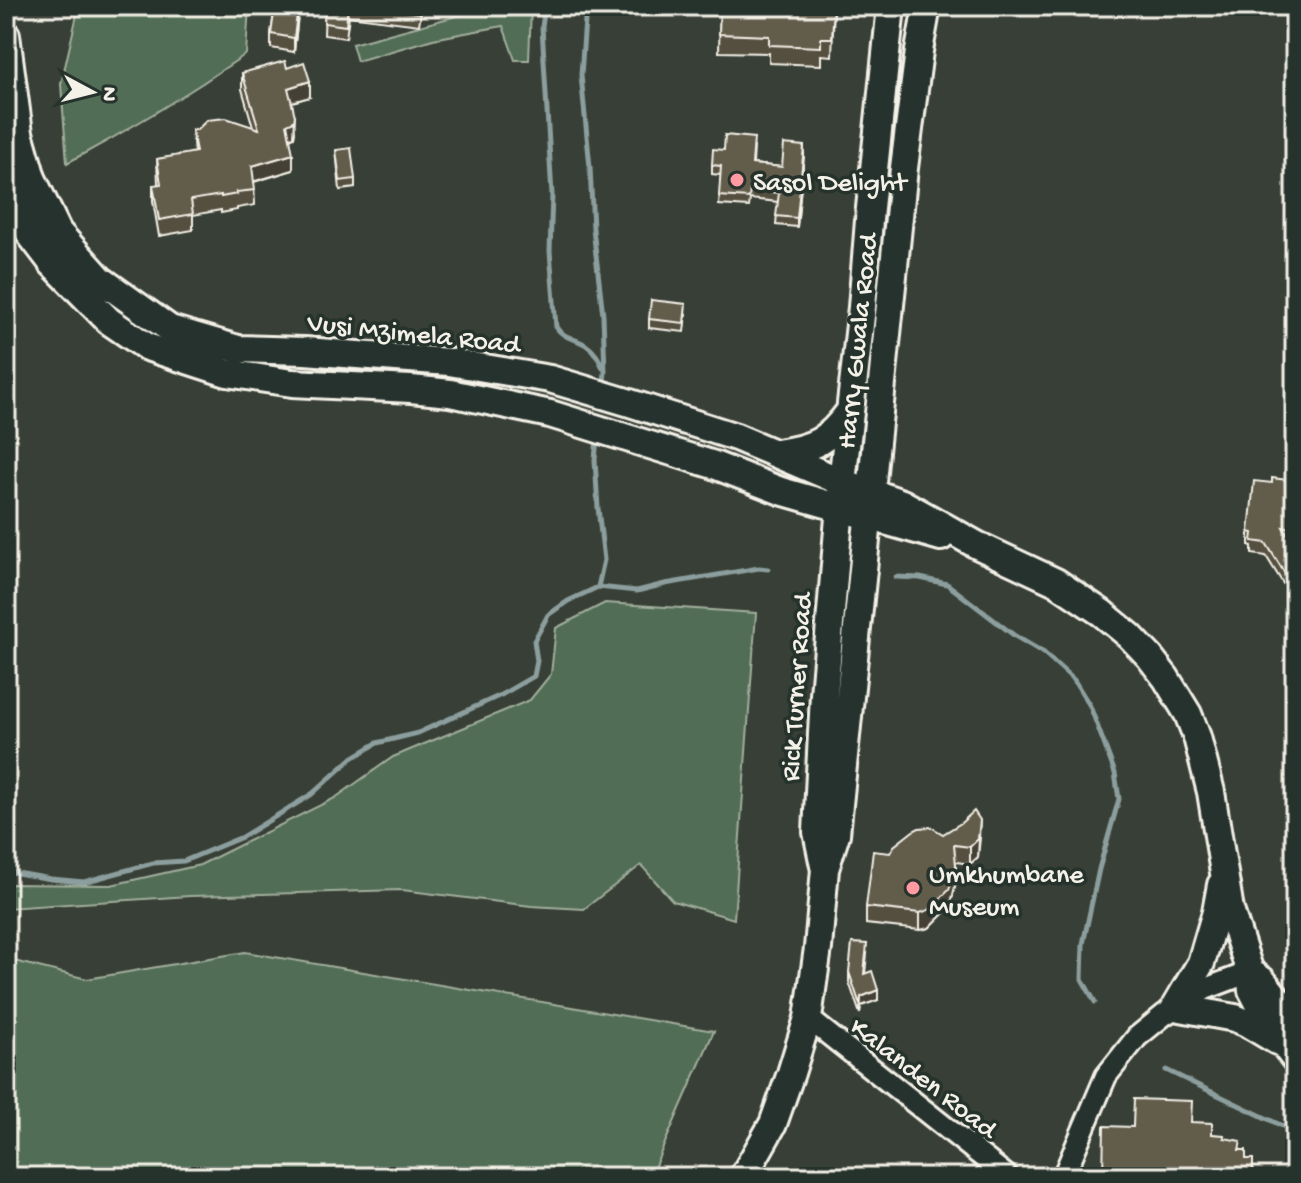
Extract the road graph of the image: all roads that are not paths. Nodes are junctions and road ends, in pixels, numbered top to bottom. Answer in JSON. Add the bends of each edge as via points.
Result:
{"nodes":[{"id":1,"x":891,"y":6,"type":"edge"},
{"id":2,"x":927,"y":6,"type":"edge"},
{"id":3,"x":6,"y":35,"type":"edge"},
{"id":4,"x":6,"y":180,"type":"edge"},
{"id":5,"x":851,"y":409,"type":"junction"},
{"id":6,"x":777,"y":453,"type":"junction"},
{"id":7,"x":781,"y":491,"type":"junction"},
{"id":8,"x":842,"y":495,"type":"junction"},
{"id":9,"x":870,"y":504,"type":"junction"},
{"id":10,"x":930,"y":535,"type":"junction"},
{"id":11,"x":977,"y":545,"type":"junction"},
{"id":12,"x":836,"y":554,"type":"junction"},
{"id":13,"x":865,"y":561,"type":"junction"},
{"id":14,"x":825,"y":869,"type":"junction"},
{"id":15,"x":1223,"y":876,"type":"junction"},
{"id":16,"x":1250,"y":972,"type":"junction"},
{"id":17,"x":1175,"y":1007,"type":"junction"},
{"id":18,"x":808,"y":1018,"type":"junction"},
{"id":19,"x":1295,"y":1021,"type":"edge"},
{"id":20,"x":1289,"y":1052,"type":"edge"},
{"id":21,"x":743,"y":1177,"type":"edge"},
{"id":22,"x":1008,"y":1177,"type":"edge"},
{"id":23,"x":1063,"y":1177,"type":"edge"}],
"edges":[{"from":1,"to":5,"type":"main road","name":"Harry Gwala Road"},
{"from":2,"to":9,"type":"main road","name":"Harry Gwala Road","via":[[904,168]]},
{"from":3,"to":6,"type":"main road","name":"Vusi Mzimela Road","via":[[19,133],[32,178],[58,232],[100,279],[170,329],[238,349],[449,362],[550,379]]},
{"from":4,"to":7,"type":"main road","name":"Vusi Mzimela Road","via":[[30,234],[53,264],[109,321],[147,347],[227,373],[292,383],[450,393],[550,414]]},
{"from":5,"to":6,"type":"main road","via":[[828,437]]},
{"from":5,"to":8,"type":"main road","name":"Harry Gwala Road"},
{"from":6,"to":8,"type":"main road","name":"Vusi Mzimela Road"},
{"from":7,"to":8,"type":"main road","name":"Vusi Mzimela Road"},
{"from":7,"to":12,"type":"main road","via":[[818,520]]},
{"from":8,"to":9,"type":"main road","name":"Vusi Mzimela Road"},
{"from":8,"to":12,"type":"main road","name":"Rick Turner Road"},
{"from":9,"to":10,"type":"main road","name":"Vusi Mzimela Road"},
{"from":9,"to":11,"type":"main road","name":"Vusi Mzimela Road","via":[[902,503]]},
{"from":9,"to":13,"type":"main road","name":"Rick Turner Road"},
{"from":10,"to":11,"type":"main road","name":"Vusi Mzimela Road"},
{"from":10,"to":13,"type":"main road","via":[[889,542]]},
{"from":11,"to":15,"type":"main road","name":"Vusi Mzimela Road","via":[[1083,598],[1130,636],[1166,678],[1188,714],[1204,762]]},
{"from":12,"to":14,"type":"main road","name":"Rick Turner Road","via":[[817,832]]},
{"from":13,"to":14,"type":"main road","name":"Rick Turner Road","via":[[836,834]]},
{"from":14,"to":18,"type":"main road","name":"Rick Turner Road"},
{"from":15,"to":16,"type":"main road","name":"Vusi Mzimela Road"},
{"from":15,"to":17,"type":"main road","via":[[1201,963]]},
{"from":16,"to":17,"type":"street"},
{"from":16,"to":19,"type":"main road","name":"Vusi Mzimela Road"},
{"from":16,"to":20,"type":"main road","name":"Vusi Mzimela Road","via":[[1254,997]]},
{"from":17,"to":20,"type":"main road","via":[[1235,1018]]},
{"from":17,"to":23,"type":"street","via":[[1137,1037],[1106,1076]]},
{"from":18,"to":21,"type":"main road","name":"Rick Turner Road","via":[[773,1124]]},
{"from":18,"to":22,"type":"street","name":"Kalanden Road"}]}
